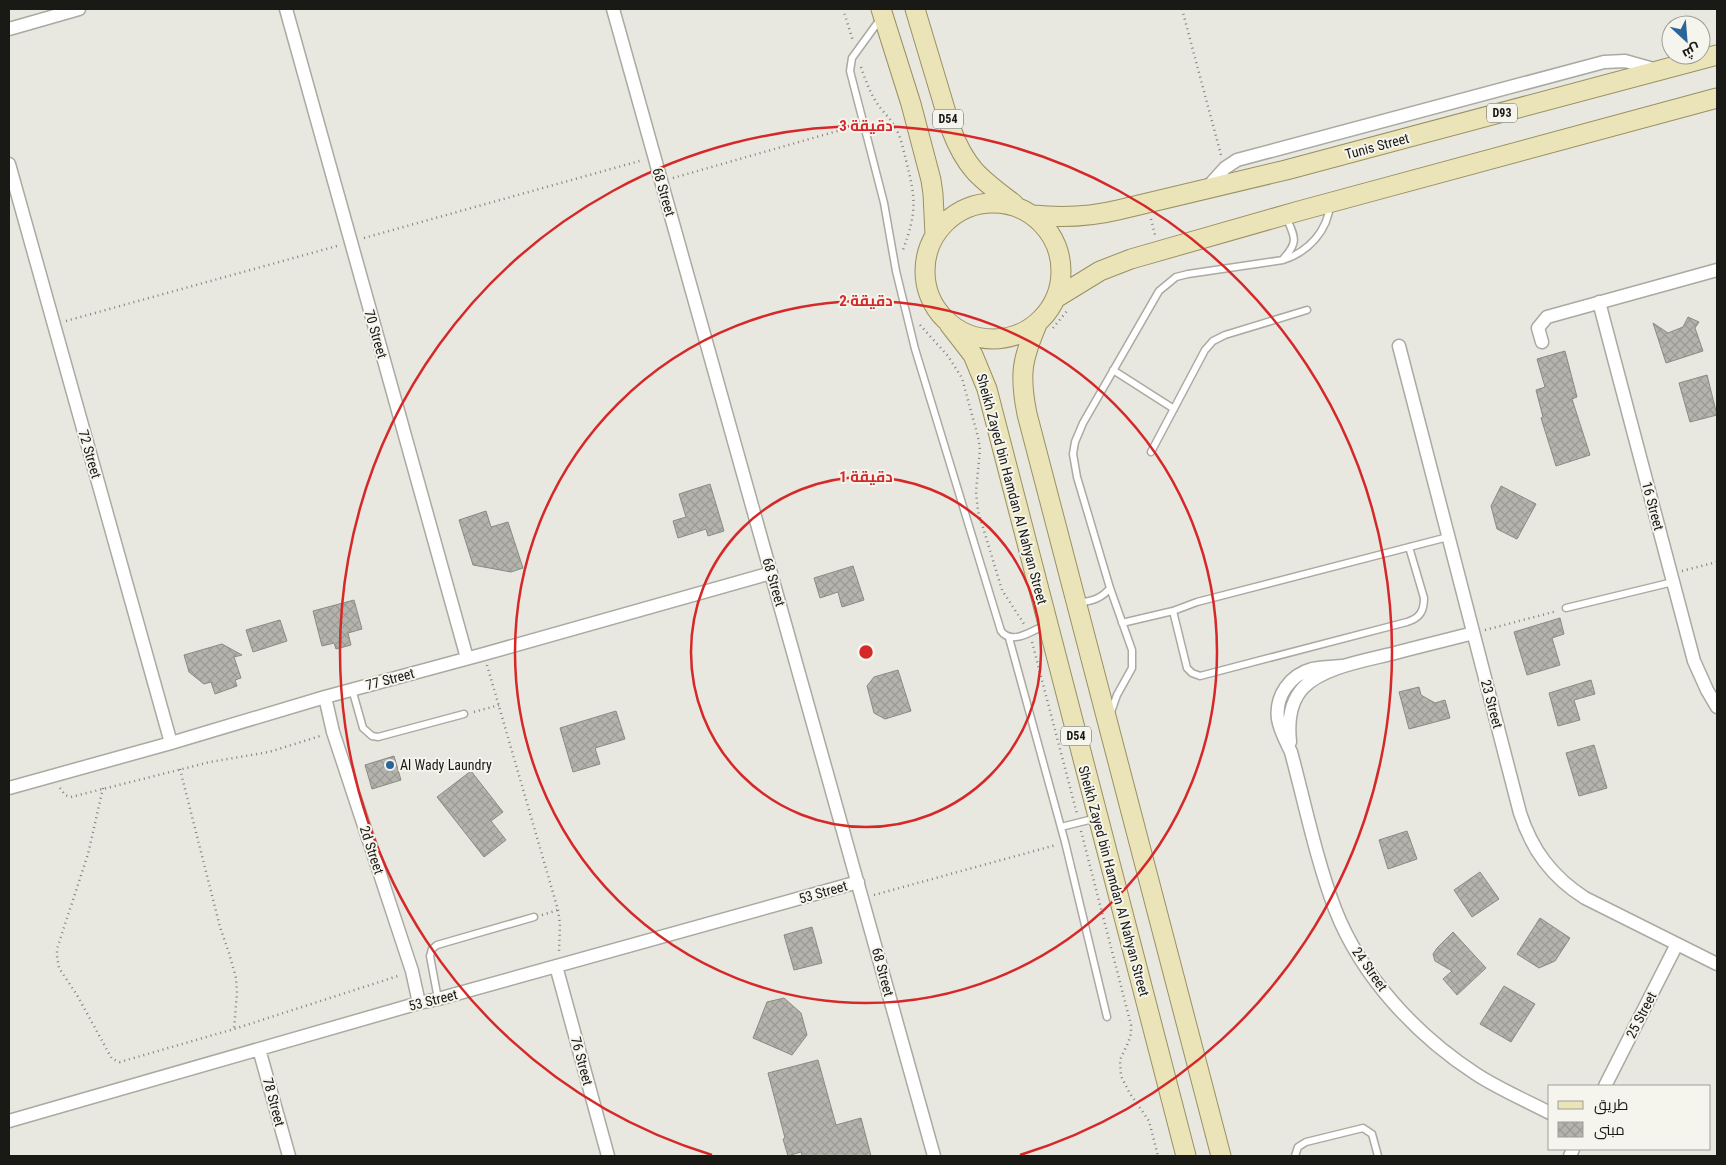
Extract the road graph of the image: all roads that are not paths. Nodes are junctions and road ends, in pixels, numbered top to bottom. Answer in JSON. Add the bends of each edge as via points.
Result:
{"nodes":[{"id":1,"x":79,"y":9,"type":"edge"},
{"id":2,"x":286,"y":9,"type":"edge"},
{"id":3,"x":613,"y":9,"type":"edge"},
{"id":4,"x":915,"y":9,"type":"edge"},
{"id":5,"x":52,"y":12,"type":"edge"},
{"id":6,"x":882,"y":12,"type":"edge"},
{"id":7,"x":9,"y":29,"type":"edge"},
{"id":8,"x":1717,"y":55,"type":"edge"},
{"id":9,"x":1659,"y":71,"type":"junction"},
{"id":10,"x":1717,"y":98,"type":"edge"},
{"id":11,"x":9,"y":164,"type":"edge"},
{"id":12,"x":1206,"y":189,"type":"junction"},
{"id":13,"x":1330,"y":203,"type":"junction"},
{"id":14,"x":1025,"y":210,"type":"junction"},
{"id":15,"x":1285,"y":215,"type":"junction"},
{"id":16,"x":935,"y":234,"type":"junction"},
{"id":17,"x":1283,"y":260,"type":"junction"},
{"id":18,"x":1717,"y":270,"type":"edge"},
{"id":19,"x":1599,"y":302,"type":"junction"},
{"id":20,"x":1062,"y":304,"type":"junction"},
{"id":21,"x":1307,"y":310,"type":"dead end"},
{"id":22,"x":949,"y":324,"type":"junction"},
{"id":23,"x":1045,"y":327,"type":"junction"},
{"id":24,"x":1542,"y":342,"type":"dead end"},
{"id":25,"x":1398,"y":346,"type":"dead end"},
{"id":26,"x":1114,"y":370,"type":"junction"},
{"id":27,"x":1174,"y":408,"type":"junction"},
{"id":28,"x":1151,"y":452,"type":"dead end"},
{"id":29,"x":1448,"y":537,"type":"junction"},
{"id":30,"x":1409,"y":547,"type":"junction"},
{"id":31,"x":771,"y":573,"type":"junction"},
{"id":32,"x":1672,"y":578,"type":"junction"},
{"id":33,"x":1110,"y":588,"type":"junction"},
{"id":34,"x":1077,"y":603,"type":"junction"},
{"id":35,"x":1566,"y":608,"type":"road end"},
{"id":36,"x":1173,"y":611,"type":"junction"},
{"id":37,"x":1122,"y":623,"type":"junction"},
{"id":38,"x":1047,"y":624,"type":"junction"},
{"id":39,"x":1473,"y":633,"type":"junction"},
{"id":40,"x":1009,"y":638,"type":"junction"},
{"id":41,"x":467,"y":658,"type":"junction"},
{"id":42,"x":352,"y":689,"type":"junction"},
{"id":43,"x":325,"y":697,"type":"junction"},
{"id":44,"x":1717,"y":708,"type":"edge"},
{"id":45,"x":464,"y":714,"type":"road end"},
{"id":46,"x":1108,"y":721,"type":"junction"},
{"id":47,"x":171,"y":743,"type":"junction"},
{"id":48,"x":9,"y":788,"type":"edge"},
{"id":49,"x":1098,"y":818,"type":"junction"},
{"id":50,"x":1061,"y":827,"type":"junction"},
{"id":51,"x":858,"y":882,"type":"junction"},
{"id":52,"x":534,"y":917,"type":"road end"},
{"id":53,"x":1677,"y":944,"type":"junction"},
{"id":54,"x":1717,"y":964,"type":"edge"},
{"id":55,"x":556,"y":966,"type":"junction"},
{"id":56,"x":438,"y":999,"type":"junction"},
{"id":57,"x":419,"y":1003,"type":"junction"},
{"id":58,"x":1106,"y":1017,"type":"dead end"},
{"id":59,"x":259,"y":1048,"type":"junction"},
{"id":60,"x":1606,"y":1085,"type":"edge"},
{"id":61,"x":1548,"y":1112,"type":"edge"},
{"id":62,"x":9,"y":1121,"type":"edge"},
{"id":63,"x":1219,"y":1149,"type":"edge"},
{"id":64,"x":289,"y":1156,"type":"edge"},
{"id":65,"x":608,"y":1156,"type":"edge"},
{"id":66,"x":934,"y":1156,"type":"edge"},
{"id":67,"x":1186,"y":1156,"type":"edge"},
{"id":68,"x":1229,"y":1156,"type":"edge"},
{"id":69,"x":1295,"y":1156,"type":"edge"},
{"id":70,"x":1378,"y":1156,"type":"edge"}],
"edges":[{"from":1,"to":5,"type":"street"},
{"from":2,"to":41,"type":"street","name":"70 Street"},
{"from":3,"to":31,"type":"street","name":"68 Street"},
{"from":4,"to":14,"type":"main road","number":"D54","via":[[958,147],[980,178]]},
{"from":5,"to":7,"type":"street"},
{"from":6,"to":16,"type":"main road","number":"D54","via":[[931,180]]},
{"from":6,"to":40,"type":"lane","via":[[852,58],[850,71],[884,203],[915,349],[999,626]]},
{"from":8,"to":9,"type":"main road","name":"Tunis Street","number":"D93"},
{"from":9,"to":12,"type":"main road","name":"Tunis Street","number":"D93"},
{"from":9,"to":12,"type":"street","via":[[1625,61],[1604,62],[1237,160]]},
{"from":10,"to":13,"type":"main road"},
{"from":11,"to":47,"type":"street","name":"72 Street"},
{"from":12,"to":14,"type":"main road","name":"Tunis Street","number":"D93","via":[[1084,216],[1067,217]]},
{"from":13,"to":15,"type":"main road"},
{"from":13,"to":17,"type":"lane","via":[[1326,223],[1311,244]]},
{"from":14,"to":16,"type":"main road","via":[[994,202],[971,206],[950,217]]},
{"from":14,"to":20,"type":"main road","via":[[1046,227],[1056,243],[1061,261]]},
{"from":15,"to":17,"type":"lane","via":[[1294,242]]},
{"from":15,"to":20,"type":"main road","via":[[1115,264],[1085,279]]},
{"from":16,"to":22,"type":"main road","via":[[924,272],[936,309]]},
{"from":17,"to":26,"type":"lane","via":[[1176,277],[1159,291]]},
{"from":18,"to":19,"type":"street"},
{"from":19,"to":24,"type":"street","via":[[1547,317],[1538,328]]},
{"from":19,"to":32,"type":"street","name":"16 Street"},
{"from":20,"to":23,"type":"main road","via":[[1049,311]]},
{"from":21,"to":27,"type":"lane","via":[[1213,341]]},
{"from":22,"to":23,"type":"main road","via":[[970,336],[994,339]]},
{"from":22,"to":38,"type":"main road","name":"Sheikh Zayed bin Hamdan Al Nahyan Street","number":"D54","via":[[973,355],[985,383]]},
{"from":23,"to":34,"type":"main road","number":"D54","via":[[1023,364],[1022,390]]},
{"from":25,"to":29,"type":"street","name":"23 Street"},
{"from":26,"to":27,"type":"lane"},
{"from":26,"to":33,"type":"lane","via":[[1083,423],[1073,454]]},
{"from":27,"to":28,"type":"lane"},
{"from":29,"to":30,"type":"lane"},
{"from":29,"to":39,"type":"street","name":"23 Street"},
{"from":30,"to":36,"type":"lane"},
{"from":30,"to":36,"type":"lane","via":[[1424,606],[1421,614],[1407,622],[1200,676],[1187,668]]},
{"from":31,"to":41,"type":"street","name":"77 Street"},
{"from":31,"to":51,"type":"street","name":"68 Street"},
{"from":32,"to":35,"type":"lane"},
{"from":32,"to":44,"type":"street","name":"16 Street","via":[[1694,661]]},
{"from":33,"to":34,"type":"lane","via":[[1098,599]]},
{"from":33,"to":37,"type":"lane"},
{"from":34,"to":46,"type":"main road","number":"D54"},
{"from":36,"to":37,"type":"lane"},
{"from":37,"to":46,"type":"lane","via":[[1132,650],[1132,668],[1117,695]]},
{"from":38,"to":40,"type":"lane"},
{"from":38,"to":49,"type":"main road","name":"Sheikh Zayed bin Hamdan Al Nahyan Street","number":"D54"},
{"from":39,"to":53,"type":"street","name":"23 Street","via":[[1520,813],[1541,857],[1561,881],[1584,898]]},
{"from":39,"to":61,"type":"street","name":"24 Street","via":[[1343,666],[1304,686],[1291,709],[1290,752],[1329,893],[1343,928],[1370,972],[1405,1014],[1452,1057],[1477,1075]]},
{"from":40,"to":50,"type":"lane"},
{"from":41,"to":42,"type":"street","name":"77 Street"},
{"from":42,"to":43,"type":"street","name":"77 Street"},
{"from":42,"to":45,"type":"lane","via":[[363,728],[372,736]]},
{"from":43,"to":47,"type":"street","name":"77 Street"},
{"from":43,"to":57,"type":"street","name":"2d Street","via":[[333,732],[412,971]]},
{"from":46,"to":63,"type":"main road","number":"D54"},
{"from":47,"to":48,"type":"street","name":"77 Street"},
{"from":49,"to":50,"type":"lane"},
{"from":49,"to":67,"type":"main road","name":"Sheikh Zayed bin Hamdan Al Nahyan Street","number":"D54"},
{"from":50,"to":58,"type":"lane"},
{"from":51,"to":55,"type":"street","name":"53 Street"},
{"from":51,"to":66,"type":"street","name":"68 Street"},
{"from":52,"to":56,"type":"lane","via":[[436,944],[430,956]]},
{"from":53,"to":54,"type":"street","name":"23 Street"},
{"from":53,"to":60,"type":"street","name":"25 Street"},
{"from":55,"to":56,"type":"street","name":"53 Street"},
{"from":55,"to":65,"type":"street","name":"76 Street"},
{"from":56,"to":57,"type":"street","name":"53 Street"},
{"from":57,"to":59,"type":"street","name":"53 Street"},
{"from":59,"to":62,"type":"street","name":"53 Street"},
{"from":59,"to":64,"type":"street","name":"78 Street"},
{"from":63,"to":68,"type":"lane"},
{"from":69,"to":70,"type":"lane","via":[[1298,1147],[1306,1142],[1363,1128],[1372,1134]]}]}
